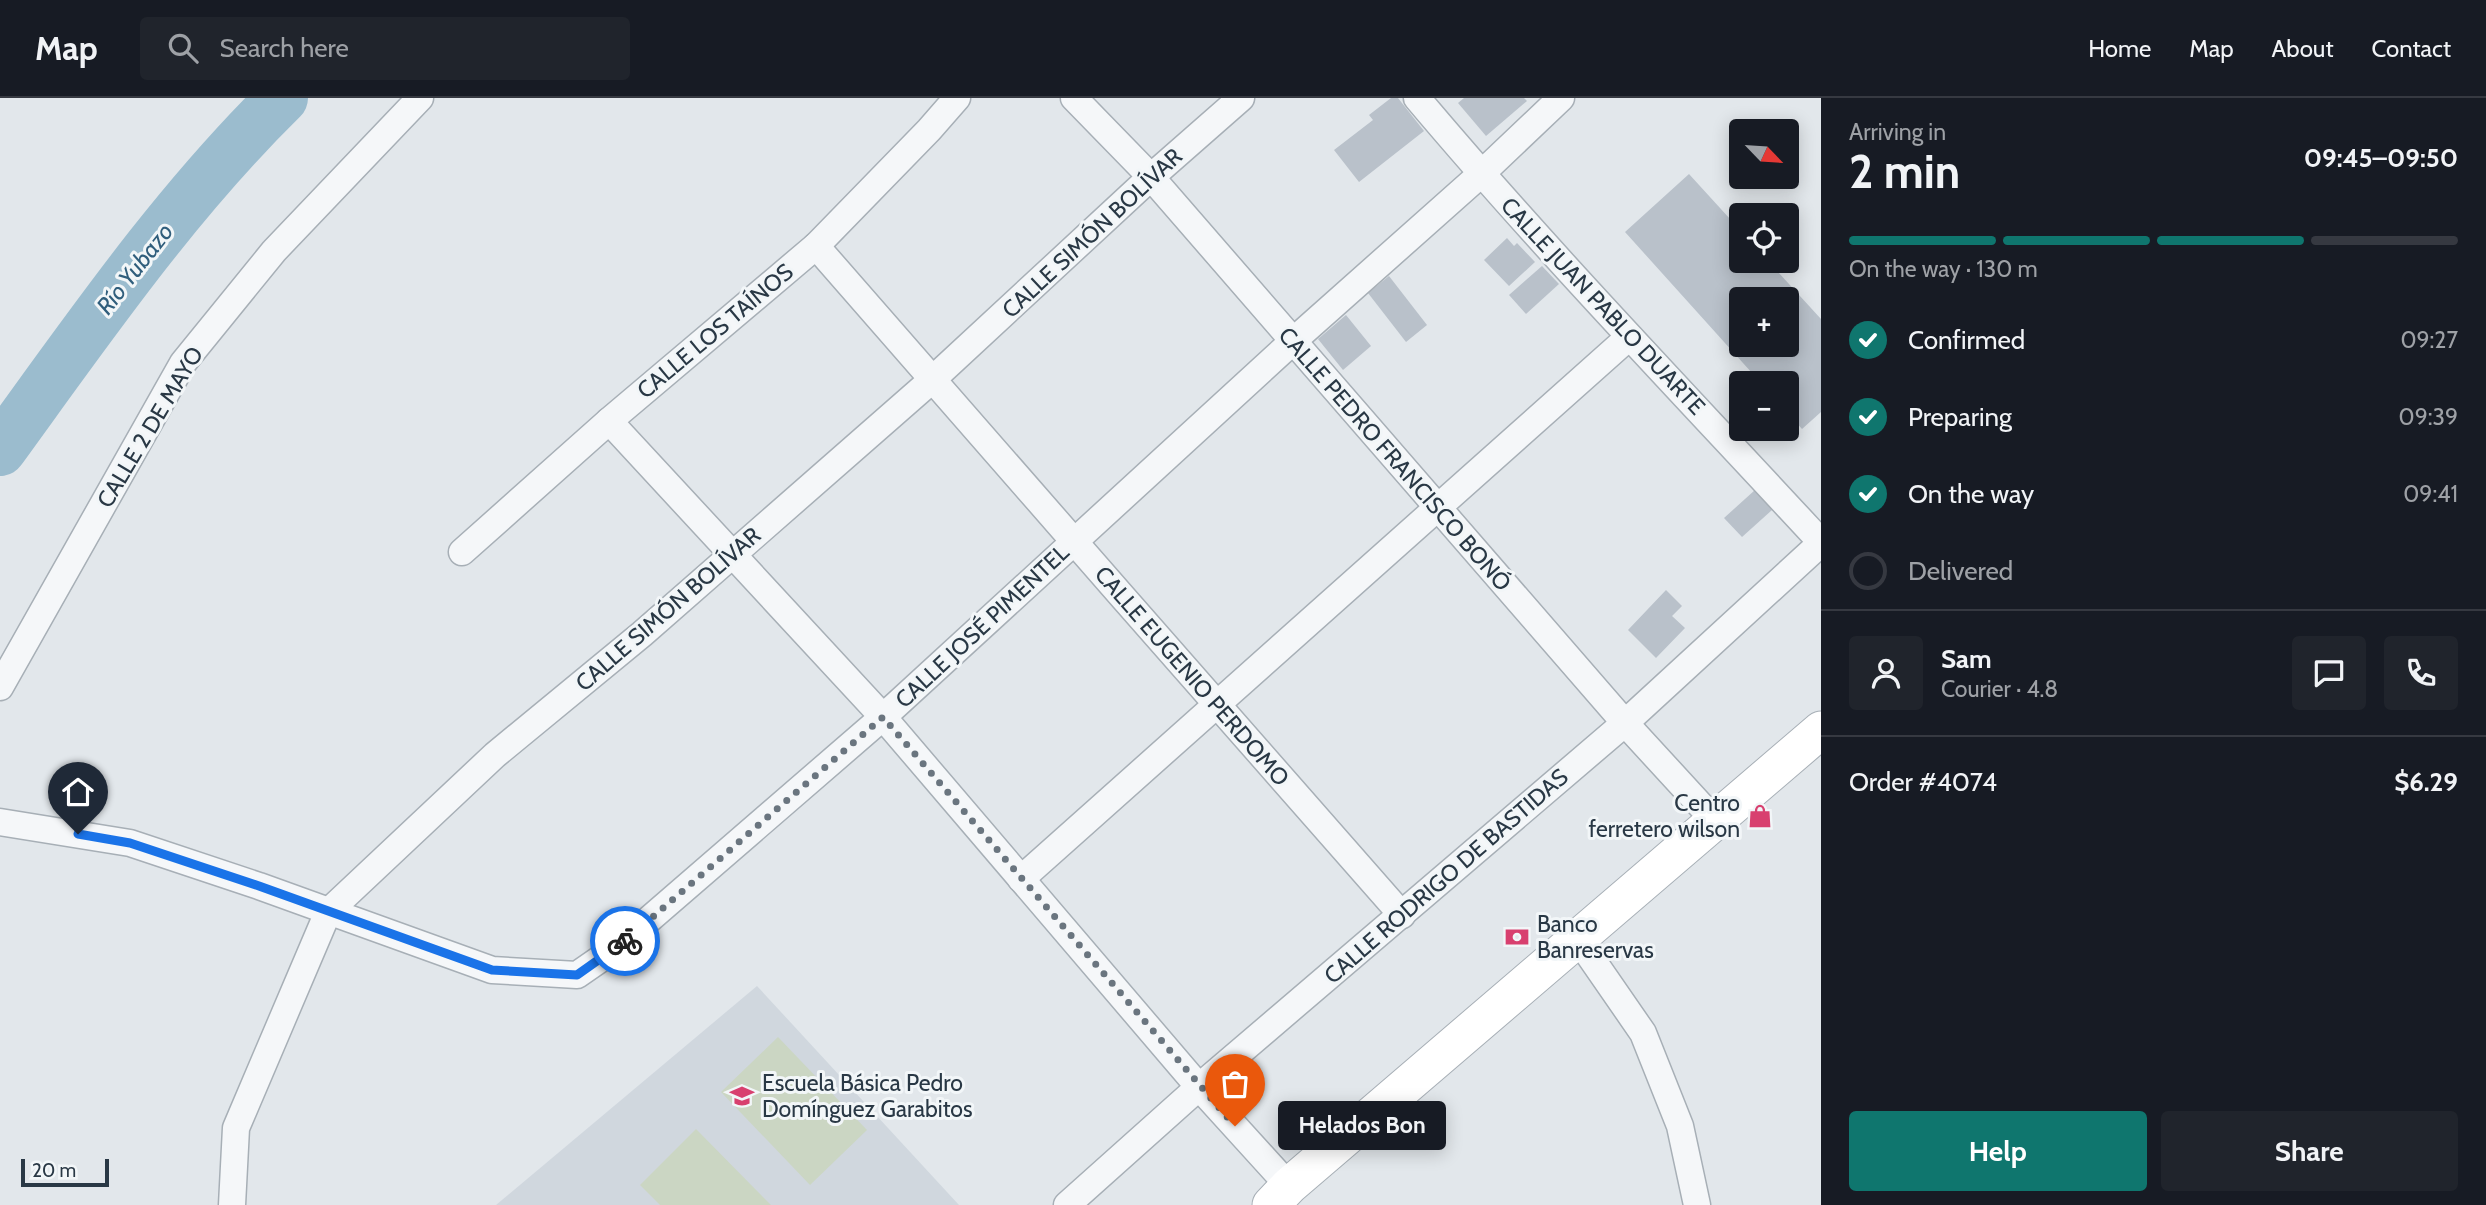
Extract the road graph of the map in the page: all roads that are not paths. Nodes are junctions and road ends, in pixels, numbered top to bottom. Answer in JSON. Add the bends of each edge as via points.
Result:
{"nodes":[{"id":1,"x":419,"y":98,"type":"edge"},
{"id":2,"x":957,"y":98,"type":"edge"},
{"id":3,"x":1074,"y":98,"type":"edge"},
{"id":4,"x":1241,"y":98,"type":"edge"},
{"id":5,"x":1417,"y":98,"type":"edge"},
{"id":6,"x":1561,"y":98,"type":"edge"},
{"id":7,"x":1481,"y":174,"type":"junction"},
{"id":8,"x":1151,"y":177,"type":"junction"},
{"id":9,"x":816,"y":246,"type":"junction"},
{"id":10,"x":1629,"y":337,"type":"junction"},
{"id":11,"x":1292,"y":341,"type":"junction"},
{"id":12,"x":933,"y":379,"type":"junction"},
{"id":13,"x":609,"y":421,"type":"junction"},
{"id":14,"x":1437,"y":508,"type":"junction"},
{"id":15,"x":1075,"y":540,"type":"junction"},
{"id":16,"x":1821,"y":542,"type":"edge"},
{"id":17,"x":462,"y":552,"type":"dead end"},
{"id":18,"x":731,"y":555,"type":"junction"},
{"id":19,"x":0,"y":687,"type":"edge"},
{"id":20,"x":1215,"y":704,"type":"junction"},
{"id":21,"x":883,"y":717,"type":"junction"},
{"id":22,"x":1625,"y":723,"type":"junction"},
{"id":23,"x":1821,"y":730,"type":"edge"},
{"id":24,"x":1715,"y":821,"type":"junction"},
{"id":25,"x":0,"y":822,"type":"edge"},
{"id":26,"x":1021,"y":879,"type":"junction"},
{"id":27,"x":328,"y":912,"type":"junction"},
{"id":28,"x":1402,"y":915,"type":"junction"},
{"id":29,"x":1578,"y":939,"type":"junction"},
{"id":30,"x":1199,"y":1087,"type":"junction"},
{"id":31,"x":1280,"y":1196,"type":"edge"},
{"id":32,"x":232,"y":1205,"type":"edge"},
{"id":33,"x":1067,"y":1205,"type":"edge"},
{"id":34,"x":1697,"y":1205,"type":"edge"}],
"edges":[{"from":1,"to":19,"type":"street","name":"CALLE 2 DE MAYO","via":[[274,251],[183,363]]},
{"from":2,"to":9,"type":"street","name":"CALLE LOS TAÍNOS"},
{"from":3,"to":8,"type":"street","name":"CALLE PEDRO FRANCISCO BONÓ"},
{"from":4,"to":8,"type":"street","name":"CALLE SIMÓN BOLÍVAR"},
{"from":5,"to":7,"type":"street","name":"CALLE JUAN PABLO DUARTE"},
{"from":6,"to":7,"type":"street","name":"CALLE JOSÉ PIMENTEL"},
{"from":7,"to":10,"type":"street","name":"CALLE JUAN PABLO DUARTE"},
{"from":7,"to":11,"type":"street","name":"CALLE JOSÉ PIMENTEL"},
{"from":8,"to":11,"type":"street","name":"CALLE PEDRO FRANCISCO BONÓ"},
{"from":8,"to":12,"type":"street","name":"CALLE SIMÓN BOLÍVAR"},
{"from":9,"to":12,"type":"street","name":"CALLE EUGENIO PERDOMO"},
{"from":9,"to":13,"type":"street","name":"CALLE LOS TAÍNOS"},
{"from":10,"to":14,"type":"street"},
{"from":10,"to":16,"type":"street","name":"CALLE JUAN PABLO DUARTE"},
{"from":11,"to":14,"type":"street","name":"CALLE PEDRO FRANCISCO BONÓ"},
{"from":11,"to":15,"type":"street","name":"CALLE JOSÉ PIMENTEL"},
{"from":12,"to":15,"type":"street","name":"CALLE EUGENIO PERDOMO"},
{"from":12,"to":18,"type":"street","name":"CALLE SIMÓN BOLÍVAR"},
{"from":13,"to":17,"type":"street","name":"CALLE LOS TAÍNOS"},
{"from":13,"to":18,"type":"street"},
{"from":14,"to":20,"type":"street"},
{"from":14,"to":22,"type":"street","name":"CALLE PEDRO FRANCISCO BONÓ"},
{"from":15,"to":20,"type":"street","name":"CALLE EUGENIO PERDOMO"},
{"from":15,"to":21,"type":"street","name":"CALLE JOSÉ PIMENTEL"},
{"from":16,"to":22,"type":"street","name":"CALLE RODRIGO DE BASTIDAS"},
{"from":18,"to":21,"type":"street"},
{"from":18,"to":27,"type":"street","name":"CALLE SIMÓN BOLÍVAR","via":[[495,755]]},
{"from":20,"to":26,"type":"street"},
{"from":20,"to":28,"type":"street","name":"CALLE EUGENIO PERDOMO"},
{"from":21,"to":26,"type":"street"},
{"from":21,"to":27,"type":"street","name":"CALLE JOSÉ PIMENTEL","via":[[617,948],[577,975],[492,970]]},
{"from":22,"to":24,"type":"street","name":"CALLE PEDRO FRANCISCO BONÓ"},
{"from":22,"to":28,"type":"street","name":"CALLE RODRIGO DE BASTIDAS"},
{"from":23,"to":24,"type":"main road"},
{"from":24,"to":29,"type":"main road"},
{"from":25,"to":27,"type":"street","name":"CALLE JOSÉ PIMENTEL","via":[[130,843]]},
{"from":26,"to":30,"type":"street"},
{"from":27,"to":32,"type":"street","name":"CALLE SIMÓN BOLÍVAR","via":[[236,1128]]},
{"from":28,"to":30,"type":"street","name":"CALLE RODRIGO DE BASTIDAS"},
{"from":29,"to":31,"type":"main road"},
{"from":29,"to":34,"type":"street","via":[[1643,1033],[1679,1126]]},
{"from":30,"to":31,"type":"street"},
{"from":30,"to":33,"type":"street","name":"CALLE RODRIGO DE BASTIDAS"}]}
